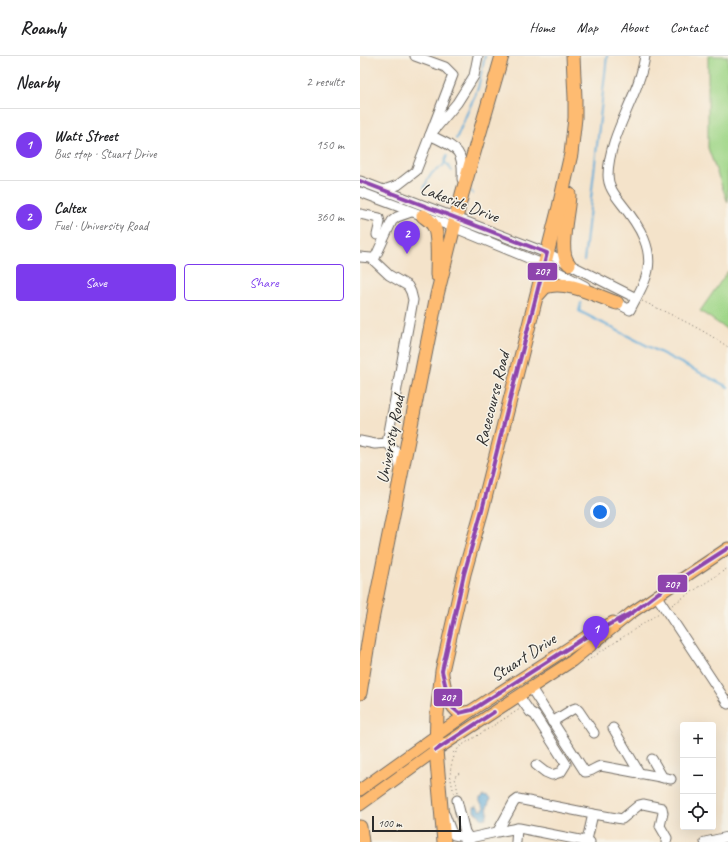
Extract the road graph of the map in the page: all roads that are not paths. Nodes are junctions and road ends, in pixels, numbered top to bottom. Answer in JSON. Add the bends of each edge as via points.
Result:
{"nodes":[{"id":1,"x":416,"y":56,"type":"edge"},
{"id":2,"x":478,"y":56,"type":"edge"},
{"id":3,"x":502,"y":56,"type":"edge"},
{"id":4,"x":573,"y":56,"type":"edge"},
{"id":5,"x":645,"y":56,"type":"edge"},
{"id":6,"x":430,"y":135,"type":"junction"},
{"id":7,"x":571,"y":154,"type":"junction"},
{"id":8,"x":360,"y":181,"type":"edge"},
{"id":9,"x":384,"y":190,"type":"junction"},
{"id":10,"x":360,"y":192,"type":"edge"},
{"id":11,"x":462,"y":194,"type":"junction"},
{"id":12,"x":360,"y":214,"type":"edge"},
{"id":13,"x":417,"y":214,"type":"junction"},
{"id":14,"x":455,"y":222,"type":"junction"},
{"id":15,"x":377,"y":235,"type":"dead end"},
{"id":16,"x":360,"y":257,"type":"edge"},
{"id":17,"x":546,"y":259,"type":"junction"},
{"id":18,"x":374,"y":260,"type":"junction"},
{"id":19,"x":569,"y":264,"type":"junction"},
{"id":20,"x":437,"y":295,"type":"junction"},
{"id":21,"x":537,"y":298,"type":"junction"},
{"id":22,"x":636,"y":298,"type":"junction"},
{"id":23,"x":617,"y":303,"type":"junction"},
{"id":24,"x":360,"y":441,"type":"edge"},
{"id":25,"x":387,"y":443,"type":"junction"},
{"id":26,"x":401,"y":475,"type":"junction"},
{"id":27,"x":728,"y":548,"type":"edge"},
{"id":28,"x":656,"y":595,"type":"junction"},
{"id":29,"x":631,"y":613,"type":"junction"},
{"id":30,"x":442,"y":670,"type":"junction"},
{"id":31,"x":531,"y":688,"type":"junction"},
{"id":32,"x":360,"y":693,"type":"edge"},
{"id":33,"x":726,"y":698,"type":"edge"},
{"id":34,"x":522,"y":700,"type":"junction"},
{"id":35,"x":472,"y":710,"type":"junction"},
{"id":36,"x":552,"y":722,"type":"junction"},
{"id":37,"x":613,"y":728,"type":"dead end"},
{"id":38,"x":594,"y":733,"type":"dead end"},
{"id":39,"x":437,"y":735,"type":"junction"},
{"id":40,"x":436,"y":750,"type":"junction"},
{"id":41,"x":652,"y":759,"type":"dead end"},
{"id":42,"x":536,"y":765,"type":"dead end"},
{"id":43,"x":640,"y":774,"type":"junction"},
{"id":44,"x":360,"y":790,"type":"edge"},
{"id":45,"x":458,"y":796,"type":"road end"},
{"id":46,"x":440,"y":803,"type":"junction"},
{"id":47,"x":360,"y":805,"type":"edge"},
{"id":48,"x":593,"y":814,"type":"junction"},
{"id":49,"x":360,"y":827,"type":"edge"},
{"id":50,"x":516,"y":828,"type":"junction"},
{"id":51,"x":492,"y":836,"type":"edge"},
{"id":52,"x":728,"y":837,"type":"edge"},
{"id":53,"x":468,"y":841,"type":"edge"},
{"id":54,"x":589,"y":841,"type":"edge"},
{"id":55,"x":362,"y":842,"type":"edge"},
{"id":56,"x":444,"y":842,"type":"edge"},
{"id":57,"x":516,"y":842,"type":"edge"},
{"id":58,"x":666,"y":842,"type":"edge"},
{"id":59,"x":705,"y":842,"type":"edge"}],
"edges":[{"from":1,"to":6,"type":"street","via":[[445,67],[453,75]]},
{"from":2,"to":6,"type":"street","via":[[474,76],[468,86]]},
{"from":3,"to":11,"type":"highway"},
{"from":4,"to":7,"type":"highway","name":"Racecourse Road","via":[[575,118]]},
{"from":5,"to":22,"type":"street","via":[[639,81],[613,149],[608,177],[612,191],[639,227],[645,241],[648,267],[646,279]]},
{"from":6,"to":9,"type":"street","via":[[416,171],[398,185]]},
{"from":6,"to":11,"type":"street","via":[[448,144],[461,156]]},
{"from":7,"to":17,"type":"highway","name":"Racecourse Road"},
{"from":7,"to":19,"type":"highway","via":[[564,247]]},
{"from":8,"to":9,"type":"street","name":"Lakeside Drive"},
{"from":9,"to":14,"type":"street","name":"Lakeside Drive"},
{"from":10,"to":13,"type":"street","name":"Lakeside Drive"},
{"from":11,"to":14,"type":"highway"},
{"from":12,"to":15,"type":"street","via":[[379,218]]},
{"from":13,"to":14,"type":"street","name":"Lakeside Drive"},
{"from":13,"to":18,"type":"street","via":[[397,217],[392,221]]},
{"from":13,"to":20,"type":"highway","via":[[431,222],[436,234]]},
{"from":14,"to":17,"type":"street","name":"Lakeside Drive"},
{"from":14,"to":20,"type":"highway","name":"University Road"},
{"from":16,"to":18,"type":"street"},
{"from":17,"to":19,"type":"street"},
{"from":17,"to":21,"type":"highway","name":"Racecourse Road"},
{"from":17,"to":23,"type":"street"},
{"from":18,"to":25,"type":"street","via":[[389,275],[408,286],[413,300]]},
{"from":19,"to":22,"type":"street"},
{"from":20,"to":26,"type":"highway","name":"University Road"},
{"from":21,"to":23,"type":"highway","via":[[544,287],[560,284]]},
{"from":21,"to":30,"type":"highway","name":"Racecourse Road","via":[[464,574]]},
{"from":22,"to":23,"type":"street","via":[[630,310]]},
{"from":24,"to":25,"type":"street"},
{"from":25,"to":26,"type":"street","via":[[397,453]]},
{"from":26,"to":32,"type":"highway","name":"University Road"},
{"from":27,"to":28,"type":"main road","name":"Stuart Drive"},
{"from":28,"to":29,"type":"main road","name":"Stuart Drive"},
{"from":28,"to":33,"type":"street"},
{"from":29,"to":31,"type":"main road","name":"Stuart Drive","via":[[578,657]]},
{"from":29,"to":35,"type":"main road","name":"Stuart Drive","via":[[587,636]]},
{"from":30,"to":35,"type":"main road","via":[[453,708],[459,713]]},
{"from":30,"to":39,"type":"highway","name":"Racecourse Road"},
{"from":31,"to":34,"type":"main road","name":"Stuart Drive"},
{"from":31,"to":36,"type":"street"},
{"from":34,"to":40,"type":"main road","name":"Stuart Drive"},
{"from":34,"to":42,"type":"street","via":[[535,715],[566,764],[561,772],[552,775]]},
{"from":35,"to":39,"type":"main road","name":"Stuart Drive"},
{"from":36,"to":38,"type":"street","via":[[576,708]]},
{"from":36,"to":43,"type":"street","via":[[585,772],[602,766]]},
{"from":37,"to":43,"type":"street"},
{"from":39,"to":40,"type":"highway","name":"Racecourse Road"},
{"from":39,"to":44,"type":"main road","name":"Stuart Drive"},
{"from":40,"to":46,"type":"highway"},
{"from":40,"to":47,"type":"main road","name":"Stuart Drive"},
{"from":41,"to":43,"type":"street","via":[[667,778]]},
{"from":45,"to":53,"type":"street"},
{"from":46,"to":53,"type":"street","via":[[451,831]]},
{"from":46,"to":56,"type":"highway"},
{"from":48,"to":51,"type":"street","via":[[518,799]]},
{"from":48,"to":54,"type":"street"},
{"from":48,"to":58,"type":"street","via":[[622,819],[639,805],[660,807],[663,813],[660,826],[667,838]]},
{"from":49,"to":55,"type":"highway"},
{"from":50,"to":51,"type":"street"},
{"from":50,"to":54,"type":"street"},
{"from":50,"to":57,"type":"street"},
{"from":51,"to":53,"type":"street"},
{"from":52,"to":59,"type":"street"}]}
